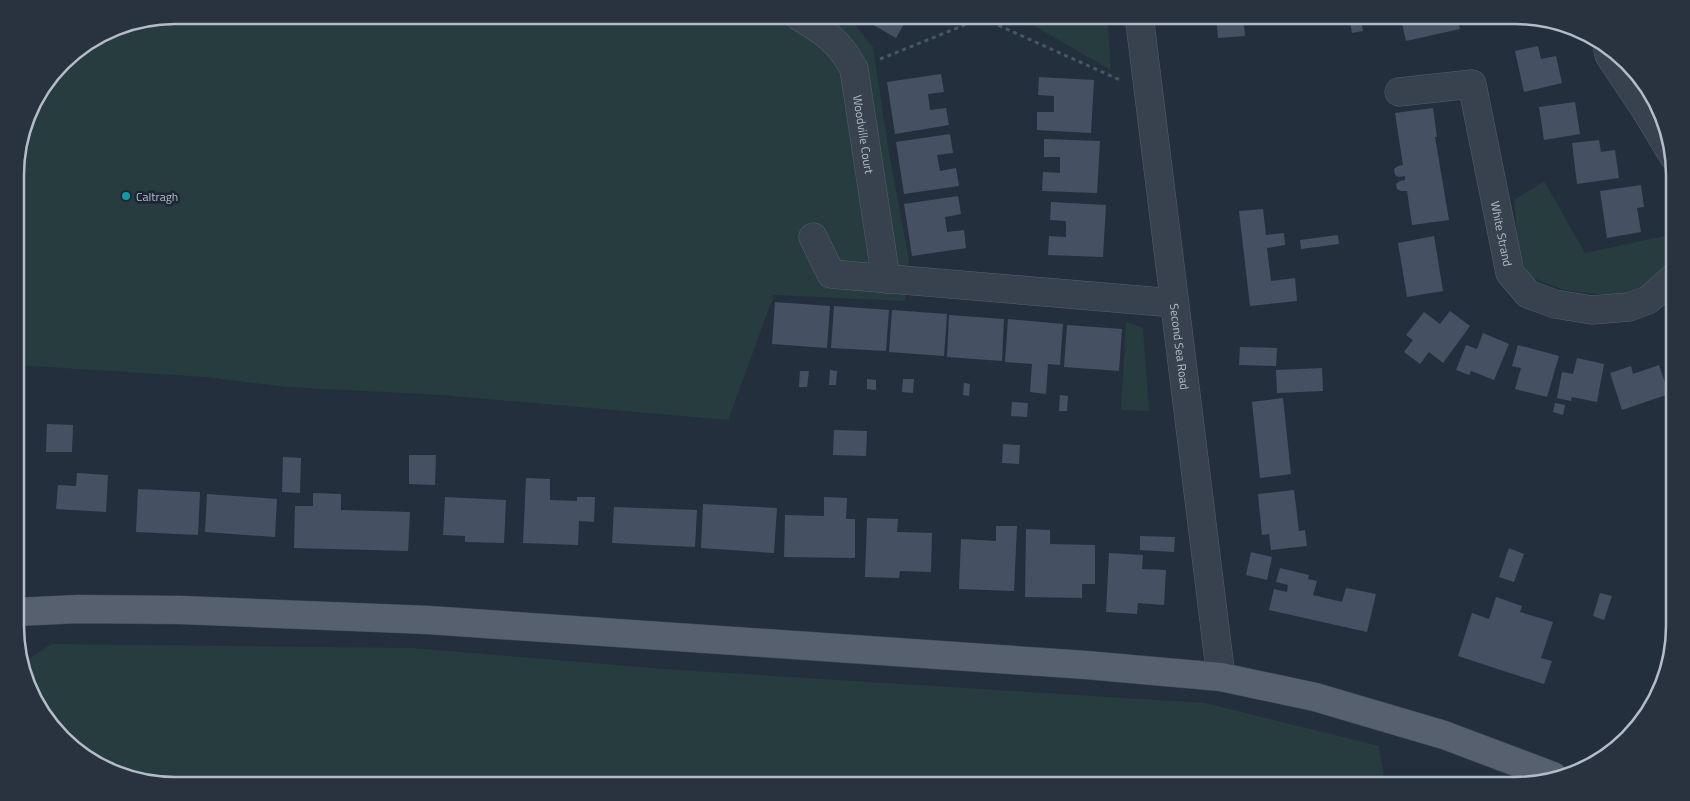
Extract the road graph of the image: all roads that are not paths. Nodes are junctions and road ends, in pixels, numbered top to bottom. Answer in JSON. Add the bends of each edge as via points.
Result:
{"nodes":[{"id":1,"x":811,"y":24,"type":"edge"},
{"id":2,"x":1140,"y":24,"type":"edge"},
{"id":3,"x":1618,"y":64,"type":"edge"},
{"id":4,"x":1631,"y":78,"type":"edge"},
{"id":5,"x":1399,"y":92,"type":"dead end"},
{"id":6,"x":1646,"y":98,"type":"edge"},
{"id":7,"x":1656,"y":120,"type":"edge"},
{"id":8,"x":813,"y":237,"type":"dead end"},
{"id":9,"x":886,"y":279,"type":"junction"},
{"id":10,"x":1666,"y":284,"type":"edge"},
{"id":11,"x":1174,"y":303,"type":"junction"},
{"id":12,"x":24,"y":612,"type":"edge"},
{"id":13,"x":1221,"y":677,"type":"junction"},
{"id":14,"x":1547,"y":774,"type":"edge"}],
"edges":[{"from":1,"to":9,"type":"street","name":"Woodville Court","via":[[829,35],[846,53],[854,69]]},
{"from":2,"to":11,"type":"street","name":"Second Sea Road"},
{"from":3,"to":4,"type":"street"},
{"from":5,"to":10,"type":"street","name":"White Strand","via":[[1472,84],[1510,273],[1528,294],[1555,304],[1592,310],[1629,306],[1648,300]]},
{"from":6,"to":7,"type":"street"},
{"from":8,"to":9,"type":"street","via":[[831,274]]},
{"from":9,"to":11,"type":"street"},
{"from":11,"to":13,"type":"street","name":"Second Sea Road"},
{"from":12,"to":13,"type":"main road","via":[[181,610],[428,620]]},
{"from":13,"to":14,"type":"main road","via":[[1315,696],[1435,732]]}]}
